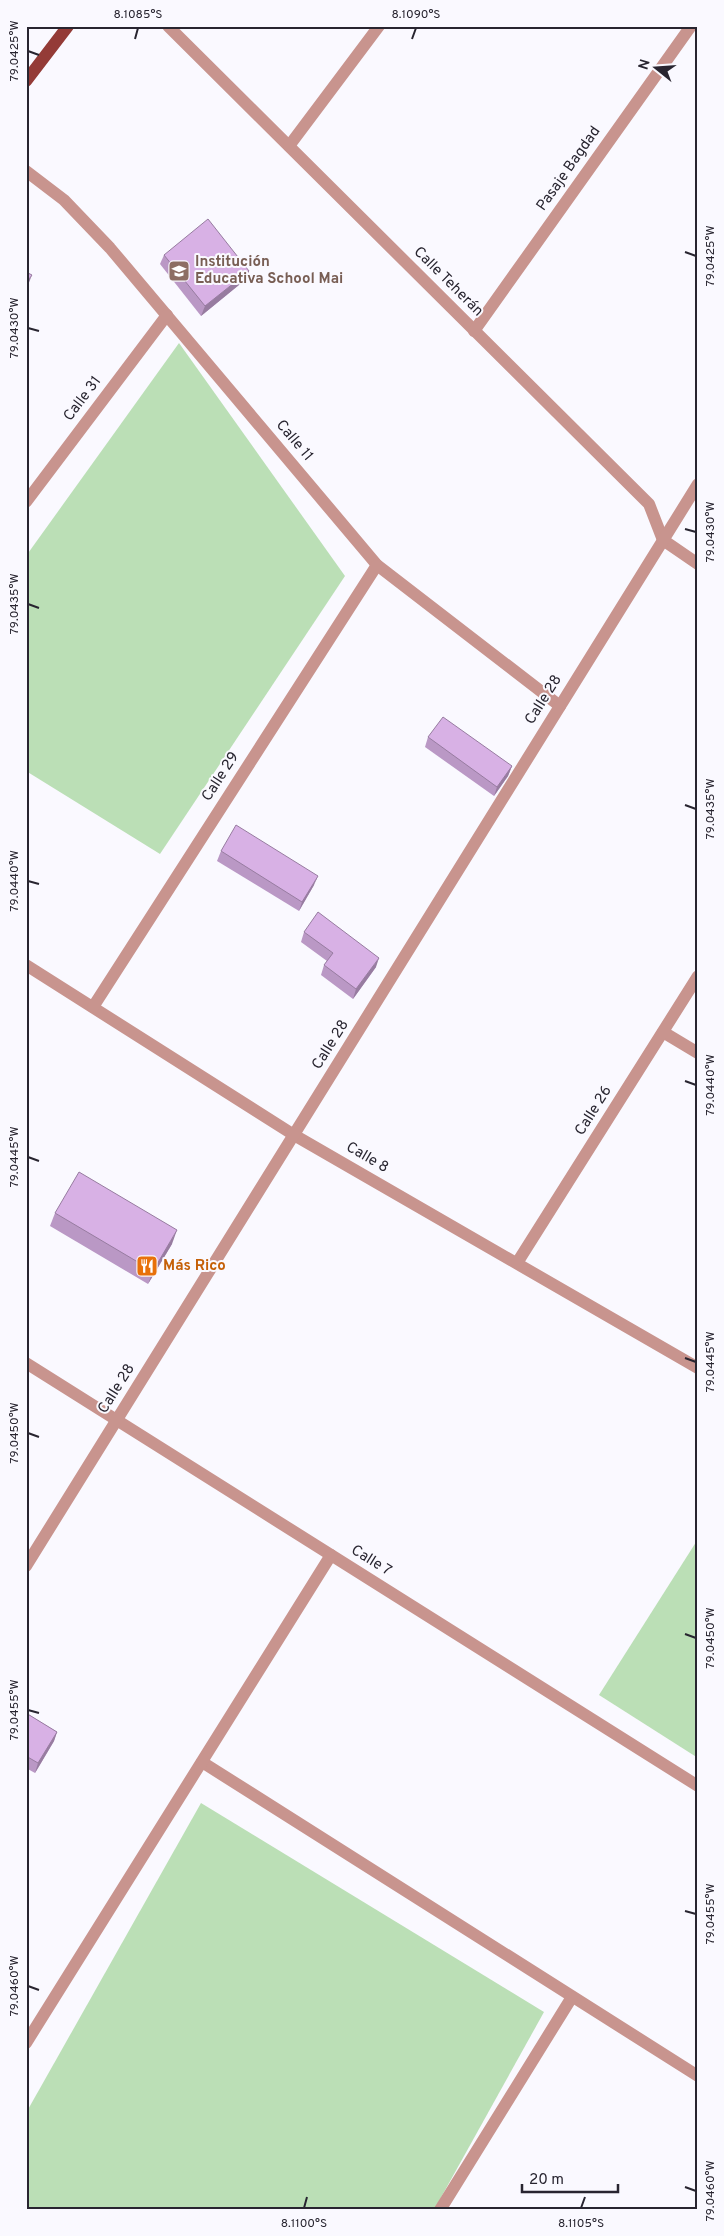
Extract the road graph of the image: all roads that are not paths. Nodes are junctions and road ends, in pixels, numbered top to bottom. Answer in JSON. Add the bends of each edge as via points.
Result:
{"nodes":[{"id":1,"x":68,"y":26,"type":"edge"},
{"id":2,"x":168,"y":26,"type":"edge"},
{"id":3,"x":379,"y":26,"type":"edge"},
{"id":4,"x":691,"y":26,"type":"edge"},
{"id":5,"x":26,"y":81,"type":"edge"},
{"id":6,"x":288,"y":146,"type":"junction"},
{"id":7,"x":26,"y":171,"type":"edge"},
{"id":8,"x":167,"y":314,"type":"junction"},
{"id":9,"x":474,"y":331,"type":"junction"},
{"id":10,"x":698,"y":484,"type":"edge"},
{"id":11,"x":26,"y":502,"type":"edge"},
{"id":12,"x":663,"y":540,"type":"junction"},
{"id":13,"x":698,"y":564,"type":"edge"},
{"id":14,"x":377,"y":565,"type":"junction"},
{"id":15,"x":560,"y":706,"type":"junction"},
{"id":16,"x":26,"y":965,"type":"edge"},
{"id":17,"x":698,"y":976,"type":"edge"},
{"id":18,"x":93,"y":1007,"type":"junction"},
{"id":19,"x":663,"y":1032,"type":"junction"},
{"id":20,"x":698,"y":1053,"type":"edge"},
{"id":21,"x":294,"y":1135,"type":"junction"},
{"id":22,"x":517,"y":1263,"type":"junction"},
{"id":23,"x":26,"y":1363,"type":"edge"},
{"id":24,"x":698,"y":1368,"type":"edge"},
{"id":25,"x":117,"y":1420,"type":"junction"},
{"id":26,"x":332,"y":1555,"type":"junction"},
{"id":27,"x":26,"y":1566,"type":"edge"},
{"id":28,"x":202,"y":1762,"type":"junction"},
{"id":29,"x":698,"y":1786,"type":"edge"},
{"id":30,"x":572,"y":1997,"type":"junction"},
{"id":31,"x":26,"y":2043,"type":"edge"},
{"id":32,"x":698,"y":2076,"type":"edge"},
{"id":33,"x":440,"y":2210,"type":"edge"}],
"edges":[{"from":1,"to":5,"type":"main road"},
{"from":2,"to":6,"type":"street","name":"Calle Teherán"},
{"from":3,"to":6,"type":"street"},
{"from":4,"to":9,"type":"street","name":"Pasaje Bagdad"},
{"from":6,"to":9,"type":"street","name":"Calle Teherán"},
{"from":7,"to":8,"type":"street","name":"Calle 11","via":[[64,200]]},
{"from":8,"to":11,"type":"street","name":"Calle 31"},
{"from":8,"to":14,"type":"street","name":"Calle 11"},
{"from":9,"to":12,"type":"street","name":"Calle Teherán","via":[[649,504]]},
{"from":10,"to":12,"type":"street","name":"Calle 28"},
{"from":12,"to":13,"type":"street"},
{"from":12,"to":15,"type":"street","name":"Calle 28"},
{"from":14,"to":15,"type":"street","name":"Calle 11"},
{"from":14,"to":18,"type":"street","name":"Calle 29"},
{"from":15,"to":21,"type":"street","name":"Calle 28"},
{"from":16,"to":18,"type":"street","name":"Calle 8"},
{"from":17,"to":19,"type":"street","name":"Calle 26"},
{"from":18,"to":21,"type":"street","name":"Calle 8"},
{"from":19,"to":20,"type":"street"},
{"from":19,"to":22,"type":"street","name":"Calle 26"},
{"from":21,"to":22,"type":"street","name":"Calle 8"},
{"from":21,"to":25,"type":"street","name":"Calle 28"},
{"from":22,"to":24,"type":"street","name":"Calle 8"},
{"from":23,"to":25,"type":"street","name":"Calle 7"},
{"from":25,"to":26,"type":"street","name":"Calle 7"},
{"from":25,"to":27,"type":"street","name":"Calle 28"},
{"from":26,"to":28,"type":"street"},
{"from":26,"to":29,"type":"street","name":"Calle 7"},
{"from":28,"to":30,"type":"street"},
{"from":28,"to":31,"type":"street"},
{"from":30,"to":32,"type":"street"},
{"from":30,"to":33,"type":"street"}]}
